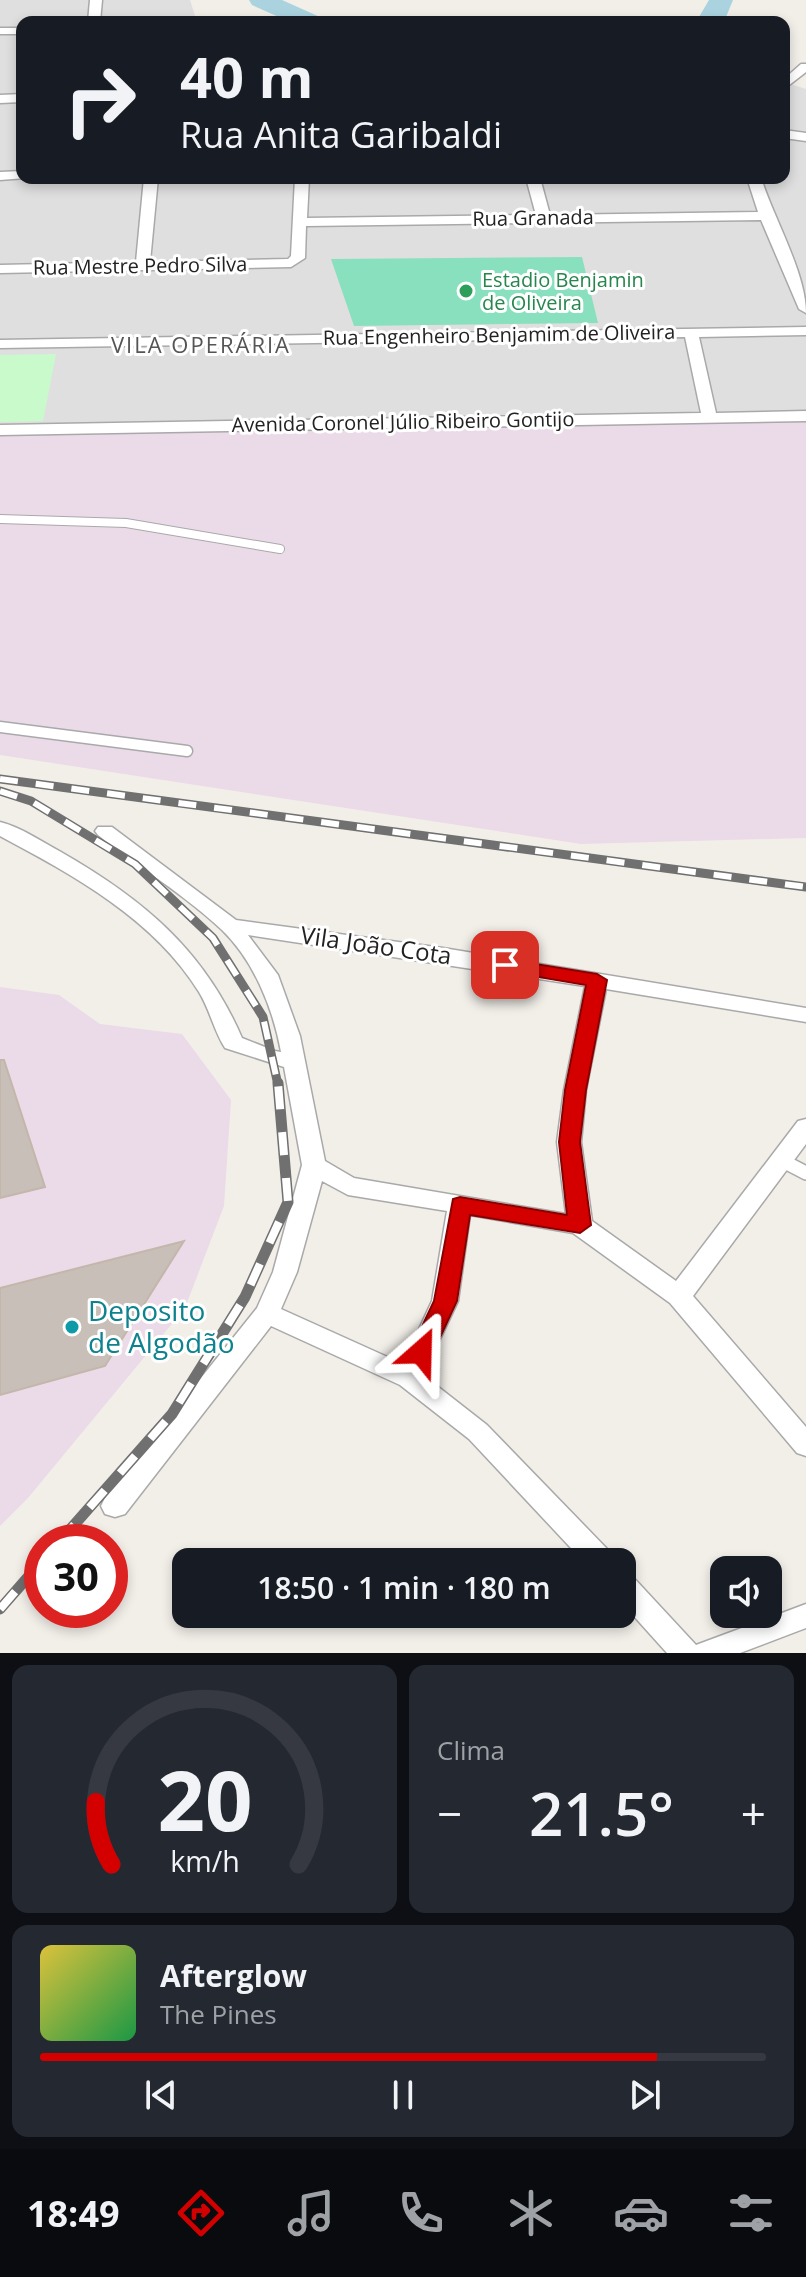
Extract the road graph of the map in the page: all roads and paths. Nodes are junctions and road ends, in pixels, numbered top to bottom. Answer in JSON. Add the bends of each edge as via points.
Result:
{"nodes":[{"id":1,"x":150,"y":184,"type":"edge"},
{"id":2,"x":302,"y":184,"type":"edge"},
{"id":3,"x":535,"y":184,"type":"edge"},
{"id":4,"x":756,"y":184,"type":"edge"},
{"id":5,"x":766,"y":216,"type":"junction"},
{"id":6,"x":544,"y":218,"type":"junction"},
{"id":7,"x":300,"y":222,"type":"junction"},
{"id":8,"x":143,"y":266,"type":"junction"},
{"id":9,"x":0,"y":269,"type":"edge"},
{"id":10,"x":806,"y":309,"type":"edge"},
{"id":11,"x":806,"y":331,"type":"edge"},
{"id":12,"x":692,"y":338,"type":"junction"},
{"id":13,"x":806,"y":341,"type":"edge"},
{"id":14,"x":0,"y":344,"type":"edge"},
{"id":15,"x":118,"y":347,"type":"junction"},
{"id":16,"x":0,"y":352,"type":"edge"},
{"id":17,"x":709,"y":416,"type":"junction"},
{"id":18,"x":806,"y":416,"type":"edge"},
{"id":19,"x":0,"y":430,"type":"edge"},
{"id":20,"x":0,"y":519,"type":"edge"},
{"id":21,"x":280,"y":549,"type":"dead end"},
{"id":22,"x":0,"y":727,"type":"edge"},
{"id":23,"x":187,"y":751,"type":"dead end"},
{"id":24,"x":0,"y":828,"type":"edge"},
{"id":25,"x":105,"y":831,"type":"dead end"},
{"id":26,"x":230,"y":926,"type":"junction"},
{"id":27,"x":597,"y":980,"type":"junction"},
{"id":28,"x":806,"y":1015,"type":"edge"},
{"id":29,"x":293,"y":1061,"type":"junction"},
{"id":30,"x":806,"y":1127,"type":"edge"},
{"id":31,"x":781,"y":1160,"type":"junction"},
{"id":32,"x":314,"y":1165,"type":"junction"},
{"id":33,"x":806,"y":1173,"type":"edge"},
{"id":34,"x":460,"y":1205,"type":"junction"},
{"id":35,"x":580,"y":1225,"type":"junction"},
{"id":36,"x":679,"y":1296,"type":"junction"},
{"id":37,"x":267,"y":1313,"type":"junction"},
{"id":38,"x":409,"y":1378,"type":"junction"},
{"id":39,"x":806,"y":1445,"type":"edge"},
{"id":40,"x":115,"y":1506,"type":"dead end"},
{"id":41,"x":589,"y":1548,"type":"edge"},
{"id":42,"x":636,"y":1599,"type":"edge"},
{"id":43,"x":806,"y":1616,"type":"edge"},
{"id":44,"x":685,"y":1653,"type":"edge"},
{"id":45,"x":706,"y":1653,"type":"edge"}],
"edges":[{"from":1,"to":8,"type":"street"},
{"from":2,"to":7,"type":"street"},
{"from":3,"to":6,"type":"street"},
{"from":4,"to":5,"type":"street"},
{"from":5,"to":6,"type":"street","name":"Rua Granada"},
{"from":5,"to":10,"type":"street"},
{"from":6,"to":7,"type":"street","name":"Rua Granada"},
{"from":7,"to":8,"type":"street","name":"Rua Mestre Pedro Silva","via":[[298,258],[281,264]]},
{"from":8,"to":9,"type":"street","name":"Rua Mestre Pedro Silva"},
{"from":11,"to":12,"type":"street","name":"Rua Engenheiro Benjamim de Oliveira"},
{"from":12,"to":13,"type":"street","name":"Rua Engenheiro Benjamim de Oliveira"},
{"from":12,"to":15,"type":"street","name":"Rua Engenheiro Benjamim de Oliveira"},
{"from":12,"to":17,"type":"street"},
{"from":14,"to":15,"type":"street","name":"Rua Engenheiro Benjamim de Oliveira"},
{"from":15,"to":16,"type":"street","name":"Rua Engenheiro Benjamim de Oliveira"},
{"from":17,"to":18,"type":"street","name":"Avenida Coronel Júlio Ribeiro Gontijo"},
{"from":17,"to":19,"type":"street","name":"Avenida Coronel Júlio Ribeiro Gontijo"},
{"from":20,"to":21,"type":"lane","via":[[126,523]]},
{"from":22,"to":23,"type":"lane"},
{"from":24,"to":29,"type":"street","via":[[53,856],[160,930],[207,988],[233,1043]]},
{"from":25,"to":26,"type":"street"},
{"from":26,"to":27,"type":"street","name":"Vila João Cota"},
{"from":26,"to":29,"type":"street","via":[[267,975]]},
{"from":27,"to":28,"type":"street","name":"Vila João Cota"},
{"from":27,"to":35,"type":"street","via":[[569,1142]]},
{"from":29,"to":32,"type":"street"},
{"from":30,"to":31,"type":"street"},
{"from":31,"to":33,"type":"lane"},
{"from":31,"to":36,"type":"street"},
{"from":32,"to":34,"type":"street","via":[[348,1186]]},
{"from":32,"to":37,"type":"street","via":[[285,1272]]},
{"from":34,"to":35,"type":"street"},
{"from":34,"to":38,"type":"street","via":[[445,1301]]},
{"from":35,"to":36,"type":"street"},
{"from":36,"to":39,"type":"street"},
{"from":37,"to":38,"type":"street"},
{"from":37,"to":40,"type":"street"},
{"from":38,"to":41,"type":"street","via":[[478,1432]]},
{"from":42,"to":44,"type":"street"},
{"from":43,"to":45,"type":"street"}]}
